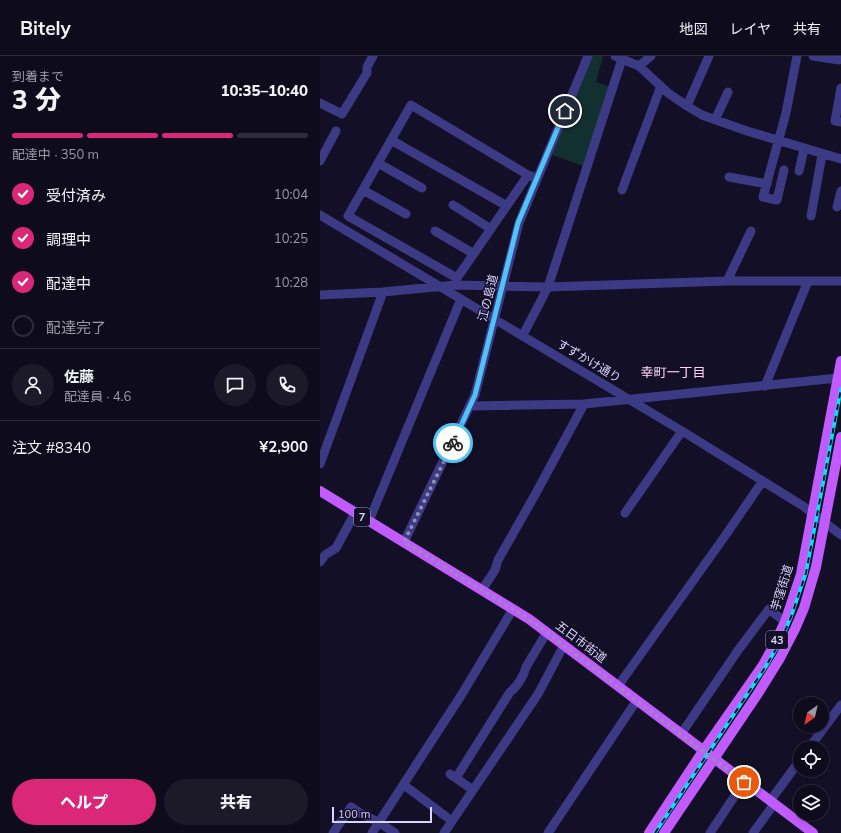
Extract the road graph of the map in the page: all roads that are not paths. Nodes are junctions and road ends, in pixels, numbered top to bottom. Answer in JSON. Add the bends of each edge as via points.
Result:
{"nodes":[{"id":1,"x":373,"y":56,"type":"edge"},
{"id":2,"x":588,"y":56,"type":"edge"},
{"id":3,"x":651,"y":56,"type":"edge"},
{"id":4,"x":709,"y":56,"type":"edge"},
{"id":5,"x":798,"y":56,"type":"edge"},
{"id":6,"x":819,"y":57,"type":"edge"},
{"id":7,"x":619,"y":58,"type":"edge"},
{"id":8,"x":840,"y":61,"type":"edge"},
{"id":9,"x":639,"y":66,"type":"junction"},
{"id":10,"x":661,"y":86,"type":"junction"},
{"id":11,"x":728,"y":92,"type":"dead end"},
{"id":12,"x":841,"y":92,"type":"edge"},
{"id":13,"x":320,"y":103,"type":"edge"},
{"id":14,"x":687,"y":106,"type":"junction"},
{"id":15,"x":715,"y":120,"type":"junction"},
{"id":16,"x":838,"y":121,"type":"edge"},
{"id":17,"x":336,"y":131,"type":"dead end"},
{"id":18,"x":391,"y":140,"type":"junction"},
{"id":19,"x":778,"y":140,"type":"junction"},
{"id":20,"x":804,"y":149,"type":"junction"},
{"id":21,"x":822,"y":154,"type":"junction"},
{"id":22,"x":841,"y":159,"type":"edge"},
{"id":23,"x":320,"y":161,"type":"edge"},
{"id":24,"x":378,"y":163,"type":"junction"},
{"id":25,"x":784,"y":170,"type":"dead end"},
{"id":26,"x":799,"y":171,"type":"dead end"},
{"id":27,"x":528,"y":175,"type":"junction"},
{"id":28,"x":729,"y":177,"type":"dead end"},
{"id":29,"x":537,"y":178,"type":"junction"},
{"id":30,"x":767,"y":184,"type":"junction"},
{"id":31,"x":422,"y":188,"type":"dead end"},
{"id":32,"x":363,"y":190,"type":"junction"},
{"id":33,"x":622,"y":190,"type":"dead end"},
{"id":34,"x":841,"y":191,"type":"edge"},
{"id":35,"x":453,"y":205,"type":"dead end"},
{"id":36,"x":507,"y":206,"type":"junction"},
{"id":37,"x":837,"y":207,"type":"dead end"},
{"id":38,"x":406,"y":214,"type":"dead end"},
{"id":39,"x":320,"y":215,"type":"edge"},
{"id":40,"x":811,"y":216,"type":"dead end"},
{"id":41,"x":491,"y":229,"type":"junction"},
{"id":42,"x":435,"y":231,"type":"dead end"},
{"id":43,"x":751,"y":231,"type":"dead end"},
{"id":44,"x":474,"y":254,"type":"junction"},
{"id":45,"x":727,"y":281,"type":"junction"},
{"id":46,"x":808,"y":281,"type":"junction"},
{"id":47,"x":841,"y":281,"type":"edge"},
{"id":48,"x":439,"y":286,"type":"junction"},
{"id":49,"x":503,"y":287,"type":"junction"},
{"id":50,"x":548,"y":287,"type":"junction"},
{"id":51,"x":382,"y":292,"type":"junction"},
{"id":52,"x":320,"y":295,"type":"edge"},
{"id":53,"x":460,"y":299,"type":"junction"},
{"id":54,"x":495,"y":320,"type":"junction"},
{"id":55,"x":522,"y":335,"type":"junction"},
{"id":56,"x":841,"y":361,"type":"edge"},
{"id":57,"x":839,"y":378,"type":"edge"},
{"id":58,"x":765,"y":386,"type":"junction"},
{"id":59,"x":628,"y":399,"type":"junction"},
{"id":60,"x":584,"y":404,"type":"junction"},
{"id":61,"x":471,"y":406,"type":"junction"},
{"id":62,"x":682,"y":431,"type":"junction"},
{"id":63,"x":841,"y":437,"type":"edge"},
{"id":64,"x":320,"y":464,"type":"edge"},
{"id":65,"x":762,"y":482,"type":"junction"},
{"id":66,"x":320,"y":491,"type":"edge"},
{"id":67,"x":812,"y":512,"type":"junction"},
{"id":68,"x":355,"y":513,"type":"junction"},
{"id":69,"x":625,"y":513,"type":"dead end"},
{"id":70,"x":369,"y":521,"type":"junction"},
{"id":71,"x":824,"y":522,"type":"junction"},
{"id":72,"x":841,"y":535,"type":"edge"},
{"id":73,"x":404,"y":542,"type":"junction"},
{"id":74,"x":320,"y":562,"type":"edge"},
{"id":75,"x":482,"y":590,"type":"junction"},
{"id":76,"x":513,"y":609,"type":"junction"},
{"id":77,"x":785,"y":622,"type":"junction"},
{"id":78,"x":547,"y":632,"type":"junction"},
{"id":79,"x":564,"y":646,"type":"junction"},
{"id":80,"x":618,"y":686,"type":"junction"},
{"id":81,"x":637,"y":700,"type":"junction"},
{"id":82,"x":841,"y":705,"type":"edge"},
{"id":83,"x":681,"y":734,"type":"junction"},
{"id":84,"x":814,"y":741,"type":"edge"},
{"id":85,"x":703,"y":751,"type":"junction"},
{"id":86,"x":714,"y":759,"type":"junction"},
{"id":87,"x":793,"y":770,"type":"edge"},
{"id":88,"x":744,"y":782,"type":"junction"},
{"id":89,"x":404,"y":785,"type":"junction"},
{"id":90,"x":473,"y":790,"type":"junction"},
{"id":91,"x":772,"y":802,"type":"junction"},
{"id":92,"x":452,"y":821,"type":"junction"},
{"id":93,"x":380,"y":822,"type":"junction"},
{"id":94,"x":333,"y":833,"type":"edge"},
{"id":95,"x":372,"y":833,"type":"edge"},
{"id":96,"x":395,"y":833,"type":"edge"},
{"id":97,"x":444,"y":833,"type":"edge"},
{"id":98,"x":548,"y":833,"type":"edge"},
{"id":99,"x":648,"y":833,"type":"edge"},
{"id":100,"x":664,"y":833,"type":"edge"},
{"id":101,"x":710,"y":833,"type":"edge"},
{"id":102,"x":753,"y":833,"type":"edge"},
{"id":103,"x":813,"y":833,"type":"edge"}],
"edges":[{"from":1,"to":13,"type":"street","via":[[367,73],[342,114]]},
{"from":2,"to":29,"type":"street","name":"江の島道"},
{"from":3,"to":9,"type":"street"},
{"from":4,"to":14,"type":"street"},
{"from":5,"to":19,"type":"street"},
{"from":6,"to":8,"type":"street"},
{"from":7,"to":9,"type":"street"},
{"from":7,"to":50,"type":"street"},
{"from":9,"to":10,"type":"street"},
{"from":10,"to":14,"type":"street"},
{"from":10,"to":33,"type":"street"},
{"from":11,"to":15,"type":"street"},
{"from":12,"to":16,"type":"street"},
{"from":14,"to":15,"type":"street"},
{"from":15,"to":19,"type":"street"},
{"from":17,"to":23,"type":"street"},
{"from":18,"to":24,"type":"street"},
{"from":18,"to":27,"type":"street","via":[[411,105]]},
{"from":18,"to":36,"type":"street"},
{"from":19,"to":20,"type":"street"},
{"from":19,"to":30,"type":"street"},
{"from":20,"to":21,"type":"street"},
{"from":20,"to":26,"type":"street"},
{"from":21,"to":22,"type":"street"},
{"from":21,"to":40,"type":"street"},
{"from":24,"to":31,"type":"street"},
{"from":24,"to":32,"type":"street"},
{"from":25,"to":30,"type":"street","via":[[777,200],[764,198]]},
{"from":27,"to":29,"type":"street"},
{"from":27,"to":36,"type":"street"},
{"from":28,"to":30,"type":"street"},
{"from":29,"to":49,"type":"street","name":"江の島道","via":[[518,223]]},
{"from":32,"to":38,"type":"street"},
{"from":32,"to":44,"type":"street","via":[[348,216],[457,278]]},
{"from":34,"to":37,"type":"street"},
{"from":35,"to":41,"type":"street"},
{"from":36,"to":41,"type":"street"},
{"from":39,"to":48,"type":"street","name":"すずかけ通り"},
{"from":41,"to":44,"type":"street"},
{"from":42,"to":44,"type":"street"},
{"from":43,"to":45,"type":"street"},
{"from":45,"to":46,"type":"street"},
{"from":45,"to":50,"type":"street"},
{"from":46,"to":47,"type":"street"},
{"from":46,"to":58,"type":"street"},
{"from":48,"to":49,"type":"street"},
{"from":48,"to":51,"type":"street"},
{"from":48,"to":53,"type":"street","name":"すずかけ通り"},
{"from":49,"to":50,"type":"street"},
{"from":49,"to":54,"type":"street","name":"江の島道"},
{"from":50,"to":55,"type":"street"},
{"from":51,"to":52,"type":"street"},
{"from":51,"to":64,"type":"street"},
{"from":53,"to":54,"type":"street","name":"すずかけ通り"},
{"from":53,"to":70,"type":"street"},
{"from":54,"to":55,"type":"street","name":"すずかけ通り"},
{"from":54,"to":61,"type":"street","name":"江の島道"},
{"from":55,"to":59,"type":"street","name":"すずかけ通り"},
{"from":56,"to":57,"type":"main road","name":"芋窪街道","number":"43"},
{"from":57,"to":58,"type":"street"},
{"from":57,"to":67,"type":"main road","name":"芋窪街道","number":"43"},
{"from":58,"to":59,"type":"street"},
{"from":59,"to":60,"type":"street"},
{"from":59,"to":62,"type":"street","name":"すずかけ通り"},
{"from":60,"to":61,"type":"street"},
{"from":60,"to":75,"type":"street"},
{"from":61,"to":73,"type":"street","name":"江の島道"},
{"from":62,"to":65,"type":"street","name":"すずかけ通り"},
{"from":62,"to":69,"type":"street"},
{"from":63,"to":71,"type":"main road","number":"43"},
{"from":65,"to":67,"type":"street","name":"すずかけ通り"},
{"from":65,"to":80,"type":"street"},
{"from":66,"to":68,"type":"main road","name":"五日市街道","number":"7"},
{"from":67,"to":71,"type":"street","name":"すずかけ通り"},
{"from":67,"to":77,"type":"main road","name":"芋窪街道","number":"43","via":[[801,574]]},
{"from":68,"to":70,"type":"main road","name":"五日市街道","number":"7"},
{"from":68,"to":74,"type":"street","via":[[336,548]]},
{"from":70,"to":73,"type":"main road","name":"五日市街道","number":"7"},
{"from":71,"to":72,"type":"street","name":"すずかけ通り"},
{"from":71,"to":86,"type":"main road","number":"43","via":[[816,567],[795,629],[757,695]]},
{"from":73,"to":75,"type":"main road","name":"五日市街道","number":"7"},
{"from":75,"to":76,"type":"main road","name":"五日市街道","number":"7"},
{"from":76,"to":78,"type":"main road","name":"五日市街道","number":"7"},
{"from":76,"to":89,"type":"street"},
{"from":77,"to":83,"type":"street","via":[[769,609]]},
{"from":77,"to":85,"type":"main road","name":"芋窪街道","number":"43","via":[[763,665]]},
{"from":78,"to":79,"type":"main road","name":"五日市街道","number":"7"},
{"from":78,"to":90,"type":"street","via":[[514,689],[453,776]]},
{"from":79,"to":80,"type":"main road","name":"五日市街道","number":"7"},
{"from":79,"to":90,"type":"street","via":[[538,694]]},
{"from":80,"to":81,"type":"main road","name":"五日市街道","number":"7"},
{"from":81,"to":83,"type":"main road","name":"五日市街道","number":"7"},
{"from":81,"to":98,"type":"street"},
{"from":82,"to":84,"type":"street"},
{"from":83,"to":85,"type":"main road","name":"五日市街道","number":"7"},
{"from":85,"to":86,"type":"main road","name":"五日市街道","number":"7"},
{"from":85,"to":99,"type":"main road","name":"芋窪街道","number":"43"},
{"from":86,"to":88,"type":"main road","name":"五日市街道","number":"7"},
{"from":86,"to":100,"type":"main road","number":"43"},
{"from":87,"to":91,"type":"street"},
{"from":88,"to":91,"type":"main road","name":"五日市街道","number":"7"},
{"from":88,"to":101,"type":"street"},
{"from":89,"to":92,"type":"street"},
{"from":89,"to":93,"type":"street"},
{"from":90,"to":92,"type":"street"},
{"from":91,"to":102,"type":"street"},
{"from":91,"to":103,"type":"main road","name":"五日市街道","number":"7"},
{"from":92,"to":97,"type":"street"},
{"from":93,"to":94,"type":"street","via":[[351,807]]},
{"from":93,"to":95,"type":"street"},
{"from":93,"to":96,"type":"street"}]}
